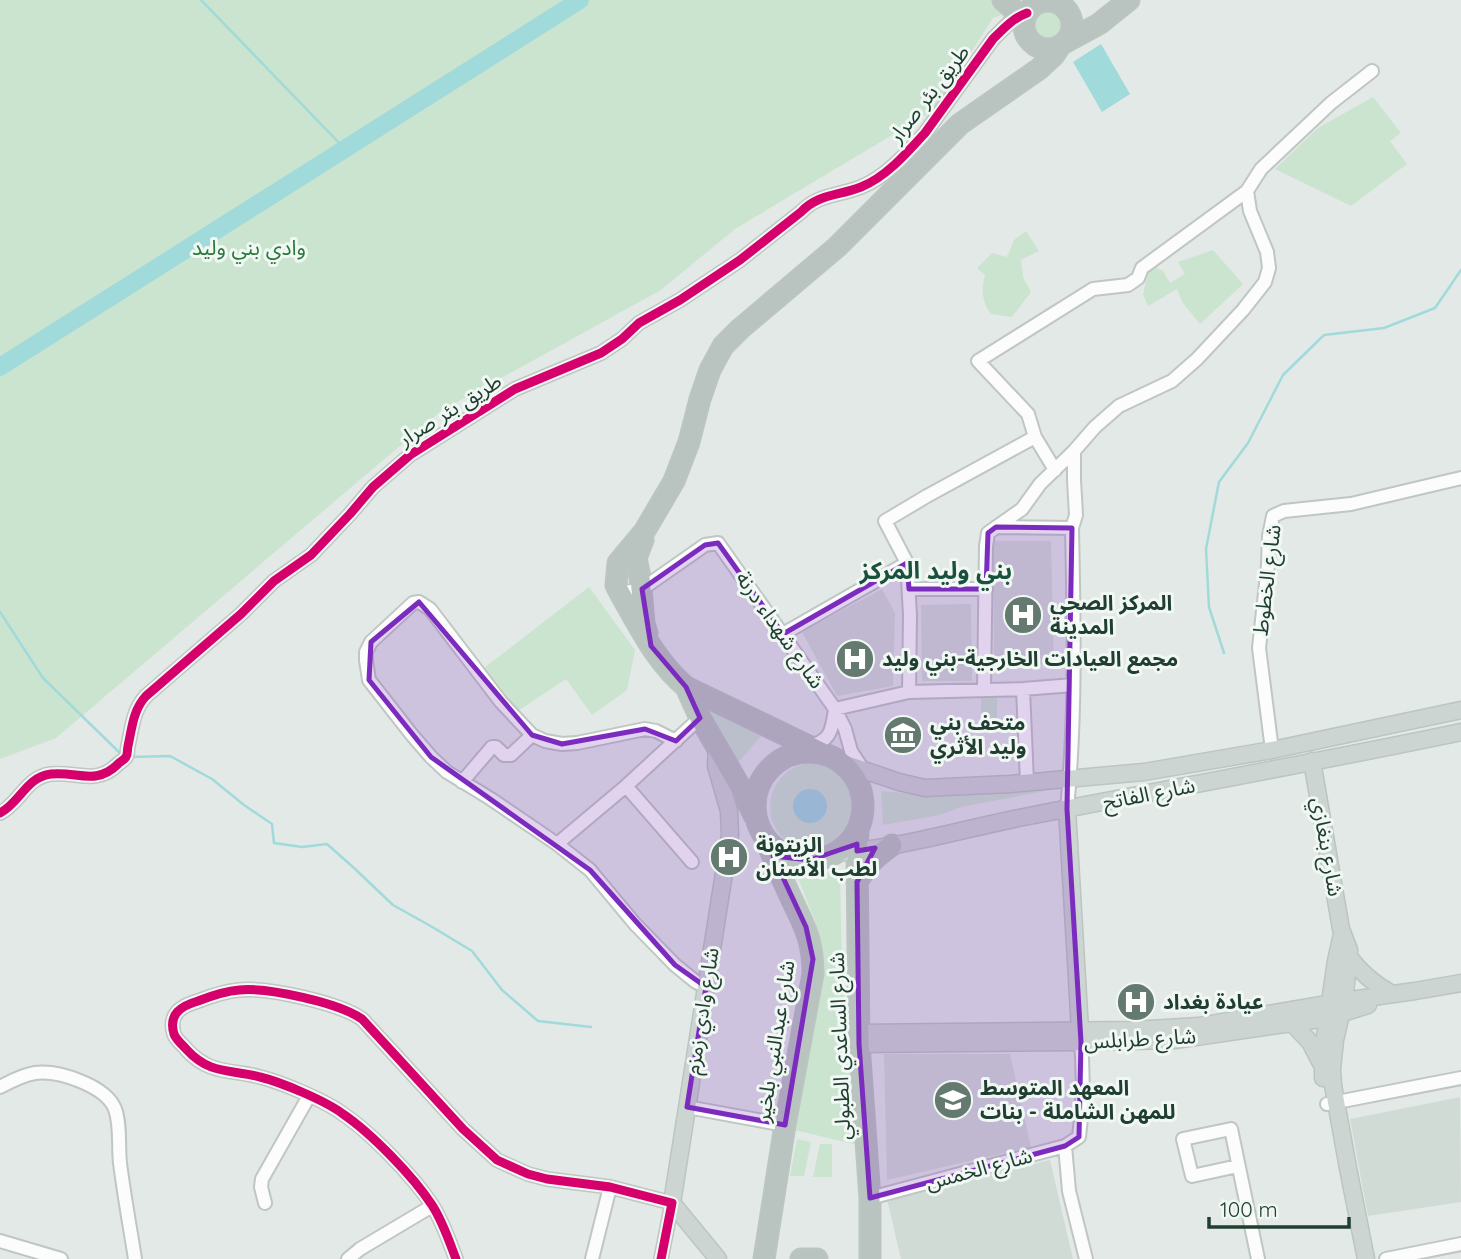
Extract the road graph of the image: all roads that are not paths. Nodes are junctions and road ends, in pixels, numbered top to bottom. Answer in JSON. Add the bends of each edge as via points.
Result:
{"nodes":[{"id":1,"x":1003,"y":0,"type":"edge"},
{"id":2,"x":1056,"y":3,"type":"edge"},
{"id":3,"x":1124,"y":4,"type":"edge"},
{"id":4,"x":1025,"y":24,"type":"junction"},
{"id":5,"x":1062,"y":45,"type":"junction"},
{"id":6,"x":1372,"y":71,"type":"dead end"},
{"id":7,"x":1022,"y":81,"type":"junction"},
{"id":8,"x":1247,"y":191,"type":"junction"},
{"id":9,"x":1035,"y":437,"type":"junction"},
{"id":10,"x":1074,"y":451,"type":"junction"},
{"id":11,"x":1055,"y":470,"type":"junction"},
{"id":12,"x":1461,"y":478,"type":"edge"},
{"id":13,"x":996,"y":527,"type":"junction"},
{"id":14,"x":1072,"y":528,"type":"junction"},
{"id":15,"x":629,"y":562,"type":"junction"},
{"id":16,"x":907,"y":563,"type":"junction"},
{"id":17,"x":667,"y":571,"type":"junction"},
{"id":18,"x":642,"y":589,"type":"junction"},
{"id":19,"x":909,"y":589,"type":"junction"},
{"id":20,"x":986,"y":589,"type":"junction"},
{"id":21,"x":620,"y":593,"type":"junction"},
{"id":22,"x":783,"y":634,"type":"junction"},
{"id":23,"x":651,"y":646,"type":"junction"},
{"id":24,"x":1073,"y":685,"type":"junction"},
{"id":25,"x":686,"y":687,"type":"junction"},
{"id":26,"x":984,"y":689,"type":"junction"},
{"id":27,"x":1023,"y":689,"type":"junction"},
{"id":28,"x":909,"y":692,"type":"junction"},
{"id":29,"x":835,"y":709,"type":"junction"},
{"id":30,"x":1461,"y":710,"type":"edge"},
{"id":31,"x":700,"y":718,"type":"junction"},
{"id":32,"x":1461,"y":732,"type":"edge"},
{"id":33,"x":532,"y":735,"type":"junction"},
{"id":34,"x":676,"y":741,"type":"junction"},
{"id":35,"x":717,"y":748,"type":"junction"},
{"id":36,"x":815,"y":750,"type":"junction"},
{"id":37,"x":1272,"y":750,"type":"junction"},
{"id":38,"x":1312,"y":761,"type":"junction"},
{"id":39,"x":843,"y":763,"type":"junction"},
{"id":40,"x":1169,"y":769,"type":"junction"},
{"id":41,"x":864,"y":771,"type":"junction"},
{"id":42,"x":1070,"y":778,"type":"junction"},
{"id":43,"x":462,"y":782,"type":"junction"},
{"id":44,"x":1027,"y":782,"type":"junction"},
{"id":45,"x":626,"y":786,"type":"junction"},
{"id":46,"x":1170,"y":790,"type":"junction"},
{"id":47,"x":1067,"y":809,"type":"junction"},
{"id":48,"x":0,"y":813,"type":"edge"},
{"id":49,"x":761,"y":829,"type":"junction"},
{"id":50,"x":557,"y":844,"type":"junction"},
{"id":51,"x":892,"y":845,"type":"junction"},
{"id":52,"x":847,"y":852,"type":"junction"},
{"id":53,"x":692,"y":862,"type":"dead end"},
{"id":54,"x":857,"y":882,"type":"junction"},
{"id":55,"x":1342,"y":933,"type":"junction"},
{"id":56,"x":1349,"y":957,"type":"junction"},
{"id":57,"x":1461,"y":983,"type":"edge"},
{"id":58,"x":1332,"y":984,"type":"junction"},
{"id":59,"x":706,"y":987,"type":"junction"},
{"id":60,"x":1415,"y":991,"type":"junction"},
{"id":61,"x":1392,"y":994,"type":"junction"},
{"id":62,"x":1367,"y":1006,"type":"junction"},
{"id":63,"x":1310,"y":1007,"type":"junction"},
{"id":64,"x":1335,"y":1009,"type":"junction"},
{"id":65,"x":1292,"y":1023,"type":"junction"},
{"id":66,"x":1337,"y":1032,"type":"junction"},
{"id":67,"x":1081,"y":1036,"type":"junction"},
{"id":68,"x":859,"y":1038,"type":"junction"},
{"id":69,"x":1322,"y":1065,"type":"junction"},
{"id":70,"x":1461,"y":1078,"type":"edge"},
{"id":71,"x":0,"y":1087,"type":"edge"},
{"id":72,"x":309,"y":1097,"type":"junction"},
{"id":73,"x":1331,"y":1103,"type":"junction"},
{"id":74,"x":687,"y":1107,"type":"junction"},
{"id":75,"x":785,"y":1125,"type":"junction"},
{"id":76,"x":1065,"y":1146,"type":"junction"},
{"id":77,"x":1238,"y":1167,"type":"junction"},
{"id":78,"x":610,"y":1187,"type":"junction"},
{"id":79,"x":870,"y":1198,"type":"junction"},
{"id":80,"x":265,"y":1203,"type":"dead end"},
{"id":81,"x":671,"y":1203,"type":"junction"},
{"id":82,"x":432,"y":1206,"type":"junction"},
{"id":83,"x":0,"y":1241,"type":"edge"},
{"id":84,"x":1461,"y":1244,"type":"edge"},
{"id":85,"x":1427,"y":1255,"type":"edge"},
{"id":86,"x":61,"y":1259,"type":"edge"},
{"id":87,"x":135,"y":1259,"type":"edge"},
{"id":88,"x":348,"y":1259,"type":"edge"},
{"id":89,"x":456,"y":1259,"type":"edge"},
{"id":90,"x":592,"y":1259,"type":"edge"},
{"id":91,"x":661,"y":1259,"type":"edge"},
{"id":92,"x":718,"y":1259,"type":"edge"},
{"id":93,"x":764,"y":1259,"type":"edge"},
{"id":94,"x":801,"y":1259,"type":"edge"},
{"id":95,"x":817,"y":1259,"type":"edge"},
{"id":96,"x":870,"y":1259,"type":"edge"},
{"id":97,"x":1086,"y":1259,"type":"edge"},
{"id":98,"x":1258,"y":1259,"type":"edge"},
{"id":99,"x":1366,"y":1259,"type":"edge"},
{"id":100,"x":1385,"y":1259,"type":"edge"}],
"edges":[{"from":1,"to":4,"type":"highway"},
{"from":2,"to":3,"type":"highway","via":[[1090,14]]},
{"from":2,"to":4,"type":"highway","via":[[1038,3]]},
{"from":2,"to":5,"type":"highway","via":[[1072,22]]},
{"from":3,"to":5,"type":"highway"},
{"from":4,"to":5,"type":"highway","via":[[1037,47]]},
{"from":4,"to":7,"type":"highway","via":[[1030,62]]},
{"from":4,"to":48,"type":"street","name":"طريق بئر صرار","via":[[993,39],[925,134],[876,178],[809,204],[740,260],[639,323],[601,353],[515,389],[410,455],[373,487],[311,555],[274,581],[139,703],[126,757],[112,770],[98,777],[39,777]]},
{"from":5,"to":7,"type":"highway"},
{"from":6,"to":8,"type":"street","via":[[1261,169]]},
{"from":7,"to":15,"type":"highway","via":[[960,124],[837,247],[723,346],[710,370],[674,481]]},
{"from":8,"to":9,"type":"street","via":[[1142,268],[1128,285],[1093,289],[978,361],[1028,414]]},
{"from":8,"to":10,"type":"street","via":[[1250,211],[1268,252],[1265,282],[1197,359],[1172,381],[1119,406]]},
{"from":9,"to":11,"type":"street"},
{"from":9,"to":16,"type":"street","via":[[885,521]]},
{"from":10,"to":11,"type":"street"},
{"from":10,"to":14,"type":"street","via":[[1076,515]]},
{"from":11,"to":13,"type":"street","via":[[1022,509]]},
{"from":12,"to":37,"type":"street","name":"شارع الخطوط","via":[[1351,504],[1273,516],[1259,648]]},
{"from":13,"to":14,"type":"street"},
{"from":13,"to":20,"type":"street","via":[[988,533]]},
{"from":14,"to":24,"type":"street"},
{"from":15,"to":17,"type":"street"},
{"from":15,"to":18,"type":"highway"},
{"from":15,"to":21,"type":"highway","via":[[617,569]]},
{"from":16,"to":19,"type":"street"},
{"from":16,"to":22,"type":"street"},
{"from":17,"to":18,"type":"street"},
{"from":17,"to":22,"type":"street","name":"شارع شهداء درنة","via":[[705,545],[718,543]]},
{"from":18,"to":21,"type":"street"},
{"from":18,"to":23,"type":"highway"},
{"from":19,"to":20,"type":"street"},
{"from":19,"to":28,"type":"street"},
{"from":20,"to":26,"type":"street"},
{"from":21,"to":23,"type":"highway"},
{"from":22,"to":29,"type":"street","name":"شارع شهداء درنة"},
{"from":23,"to":25,"type":"highway"},
{"from":24,"to":27,"type":"street"},
{"from":24,"to":42,"type":"street"},
{"from":25,"to":31,"type":"highway","name":"شارع عبدالنبي بلخير"},
{"from":25,"to":36,"type":"highway"},
{"from":26,"to":27,"type":"street"},
{"from":26,"to":28,"type":"street"},
{"from":27,"to":44,"type":"street"},
{"from":28,"to":29,"type":"street"},
{"from":29,"to":36,"type":"street","via":[[827,738]]},
{"from":29,"to":41,"type":"street","name":"شارع شهداء درنة"},
{"from":30,"to":37,"type":"main road","name":"شارع الفاتح"},
{"from":31,"to":34,"type":"street"},
{"from":31,"to":35,"type":"highway","name":"شارع عبدالنبي بلخير"},
{"from":32,"to":38,"type":"main road","name":"شارع الفاتح"},
{"from":33,"to":34,"type":"street","via":[[562,744],[645,729]]},
{"from":33,"to":43,"type":"street","via":[[511,755],[492,747]]},
{"from":33,"to":43,"type":"street","via":[[430,610],[413,603],[370,642],[366,652],[369,680],[431,757]]},
{"from":34,"to":45,"type":"street"},
{"from":35,"to":49,"type":"highway","name":"شارع عبدالنبي بلخير"},
{"from":35,"to":59,"type":"main road","name":"شارع وادي زمزم","via":[[716,766],[729,811],[730,835]]},
{"from":36,"to":39,"type":"highway"},
{"from":36,"to":49,"type":"highway","via":[[791,755],[766,773],[755,805]]},
{"from":37,"to":40,"type":"main road","name":"شارع الفاتح"},
{"from":38,"to":46,"type":"main road","name":"شارع الفاتح"},
{"from":38,"to":55,"type":"main road","name":"شارع بنغازي"},
{"from":39,"to":41,"type":"main road","name":"شارع الفاتح"},
{"from":39,"to":52,"type":"highway","name":"شارع الساعدي الطبولي","via":[[857,779],[863,796],[863,814]]},
{"from":40,"to":42,"type":"main road","name":"شارع الفاتح"},
{"from":40,"to":46,"type":"main road"},
{"from":41,"to":44,"type":"main road","name":"شارع الفاتح","via":[[925,788]]},
{"from":42,"to":44,"type":"main road","name":"شارع الفاتح"},
{"from":42,"to":47,"type":"street"},
{"from":43,"to":50,"type":"street"},
{"from":45,"to":50,"type":"street"},
{"from":45,"to":53,"type":"street"},
{"from":46,"to":47,"type":"main road","name":"شارع الفاتح"},
{"from":47,"to":51,"type":"main road","name":"شارع الفاتح"},
{"from":47,"to":67,"type":"main road"},
{"from":49,"to":52,"type":"highway","via":[[780,852],[795,858],[810,860]]},
{"from":49,"to":75,"type":"highway","name":"شارع عبدالنبي بلخير","via":[[806,928],[813,959]]},
{"from":50,"to":59,"type":"street","via":[[590,870],[675,965]]},
{"from":51,"to":52,"type":"main road","name":"شارع الفاتح"},
{"from":51,"to":54,"type":"highway","via":[[875,857]]},
{"from":52,"to":54,"type":"highway","name":"شارع الساعدي الطبولي"},
{"from":54,"to":68,"type":"highway","name":"شارع الساعدي الطبولي"},
{"from":55,"to":56,"type":"main road"},
{"from":55,"to":58,"type":"main road"},
{"from":56,"to":61,"type":"main road","via":[[1358,970]]},
{"from":56,"to":64,"type":"main road"},
{"from":57,"to":60,"type":"main road","name":"شارع طرابلس"},
{"from":58,"to":63,"type":"main road"},
{"from":58,"to":64,"type":"main road"},
{"from":59,"to":74,"type":"main road","name":"شارع وادي زمزم"},
{"from":60,"to":61,"type":"main road","name":"شارع طرابلس"},
{"from":60,"to":62,"type":"main road","name":"شارع طرابلس"},
{"from":61,"to":64,"type":"main road","name":"شارع طرابلس"},
{"from":62,"to":64,"type":"main road","name":"شارع طرابلس"},
{"from":62,"to":66,"type":"main road"},
{"from":63,"to":64,"type":"main road","name":"شارع طرابلس"},
{"from":63,"to":67,"type":"main road","name":"شارع طرابلس","via":[[1199,1026]]},
{"from":64,"to":65,"type":"main road","name":"شارع طرابلس"},
{"from":64,"to":66,"type":"main road"},
{"from":64,"to":69,"type":"main road"},
{"from":65,"to":67,"type":"main road","name":"شارع طرابلس","via":[[1175,1040]]},
{"from":65,"to":69,"type":"main road","via":[[1310,1042]]},
{"from":66,"to":73,"type":"main road"},
{"from":67,"to":68,"type":"main road","name":"شارع طرابلس"},
{"from":67,"to":76,"type":"street","via":[[1080,1131],[1079,1137]]},
{"from":68,"to":79,"type":"highway","name":"شارع الساعدي الطبولي"},
{"from":69,"to":73,"type":"main road"},
{"from":70,"to":73,"type":"street"},
{"from":71,"to":87,"type":"street","via":[[44,1072],[82,1083],[110,1099],[116,1111]]},
{"from":72,"to":78,"type":"street","via":[[261,1077],[214,1069],[196,1060],[175,1036],[172,1022],[176,1012],[219,994],[257,989],[353,1013],[497,1160],[547,1179]]},
{"from":72,"to":80,"type":"street","via":[[262,1179]]},
{"from":72,"to":82,"type":"street","via":[[358,1125]]},
{"from":73,"to":99,"type":"main road","via":[[1331,1122],[1348,1168]]},
{"from":74,"to":75,"type":"street"},
{"from":74,"to":81,"type":"main road","name":"شارع وادي زمزم"},
{"from":75,"to":93,"type":"highway","name":"شارع عبدالنبي بلخير"},
{"from":76,"to":79,"type":"street","name":"شارع الخمس"},
{"from":76,"to":97,"type":"street","via":[[1069,1191]]},
{"from":77,"to":77,"type":"street","via":[[1231,1129],[1183,1139],[1192,1176]]},
{"from":77,"to":98,"type":"street"},
{"from":78,"to":81,"type":"street"},
{"from":78,"to":90,"type":"street"},
{"from":79,"to":96,"type":"highway","name":"شارع الساعدي الطبولي"},
{"from":81,"to":91,"type":"street"},
{"from":81,"to":92,"type":"main road"},
{"from":82,"to":88,"type":"street"},
{"from":82,"to":89,"type":"street"},
{"from":83,"to":86,"type":"street"},
{"from":84,"to":85,"type":"street"},
{"from":85,"to":100,"type":"street"},
{"from":94,"to":95,"type":"highway"}]}
